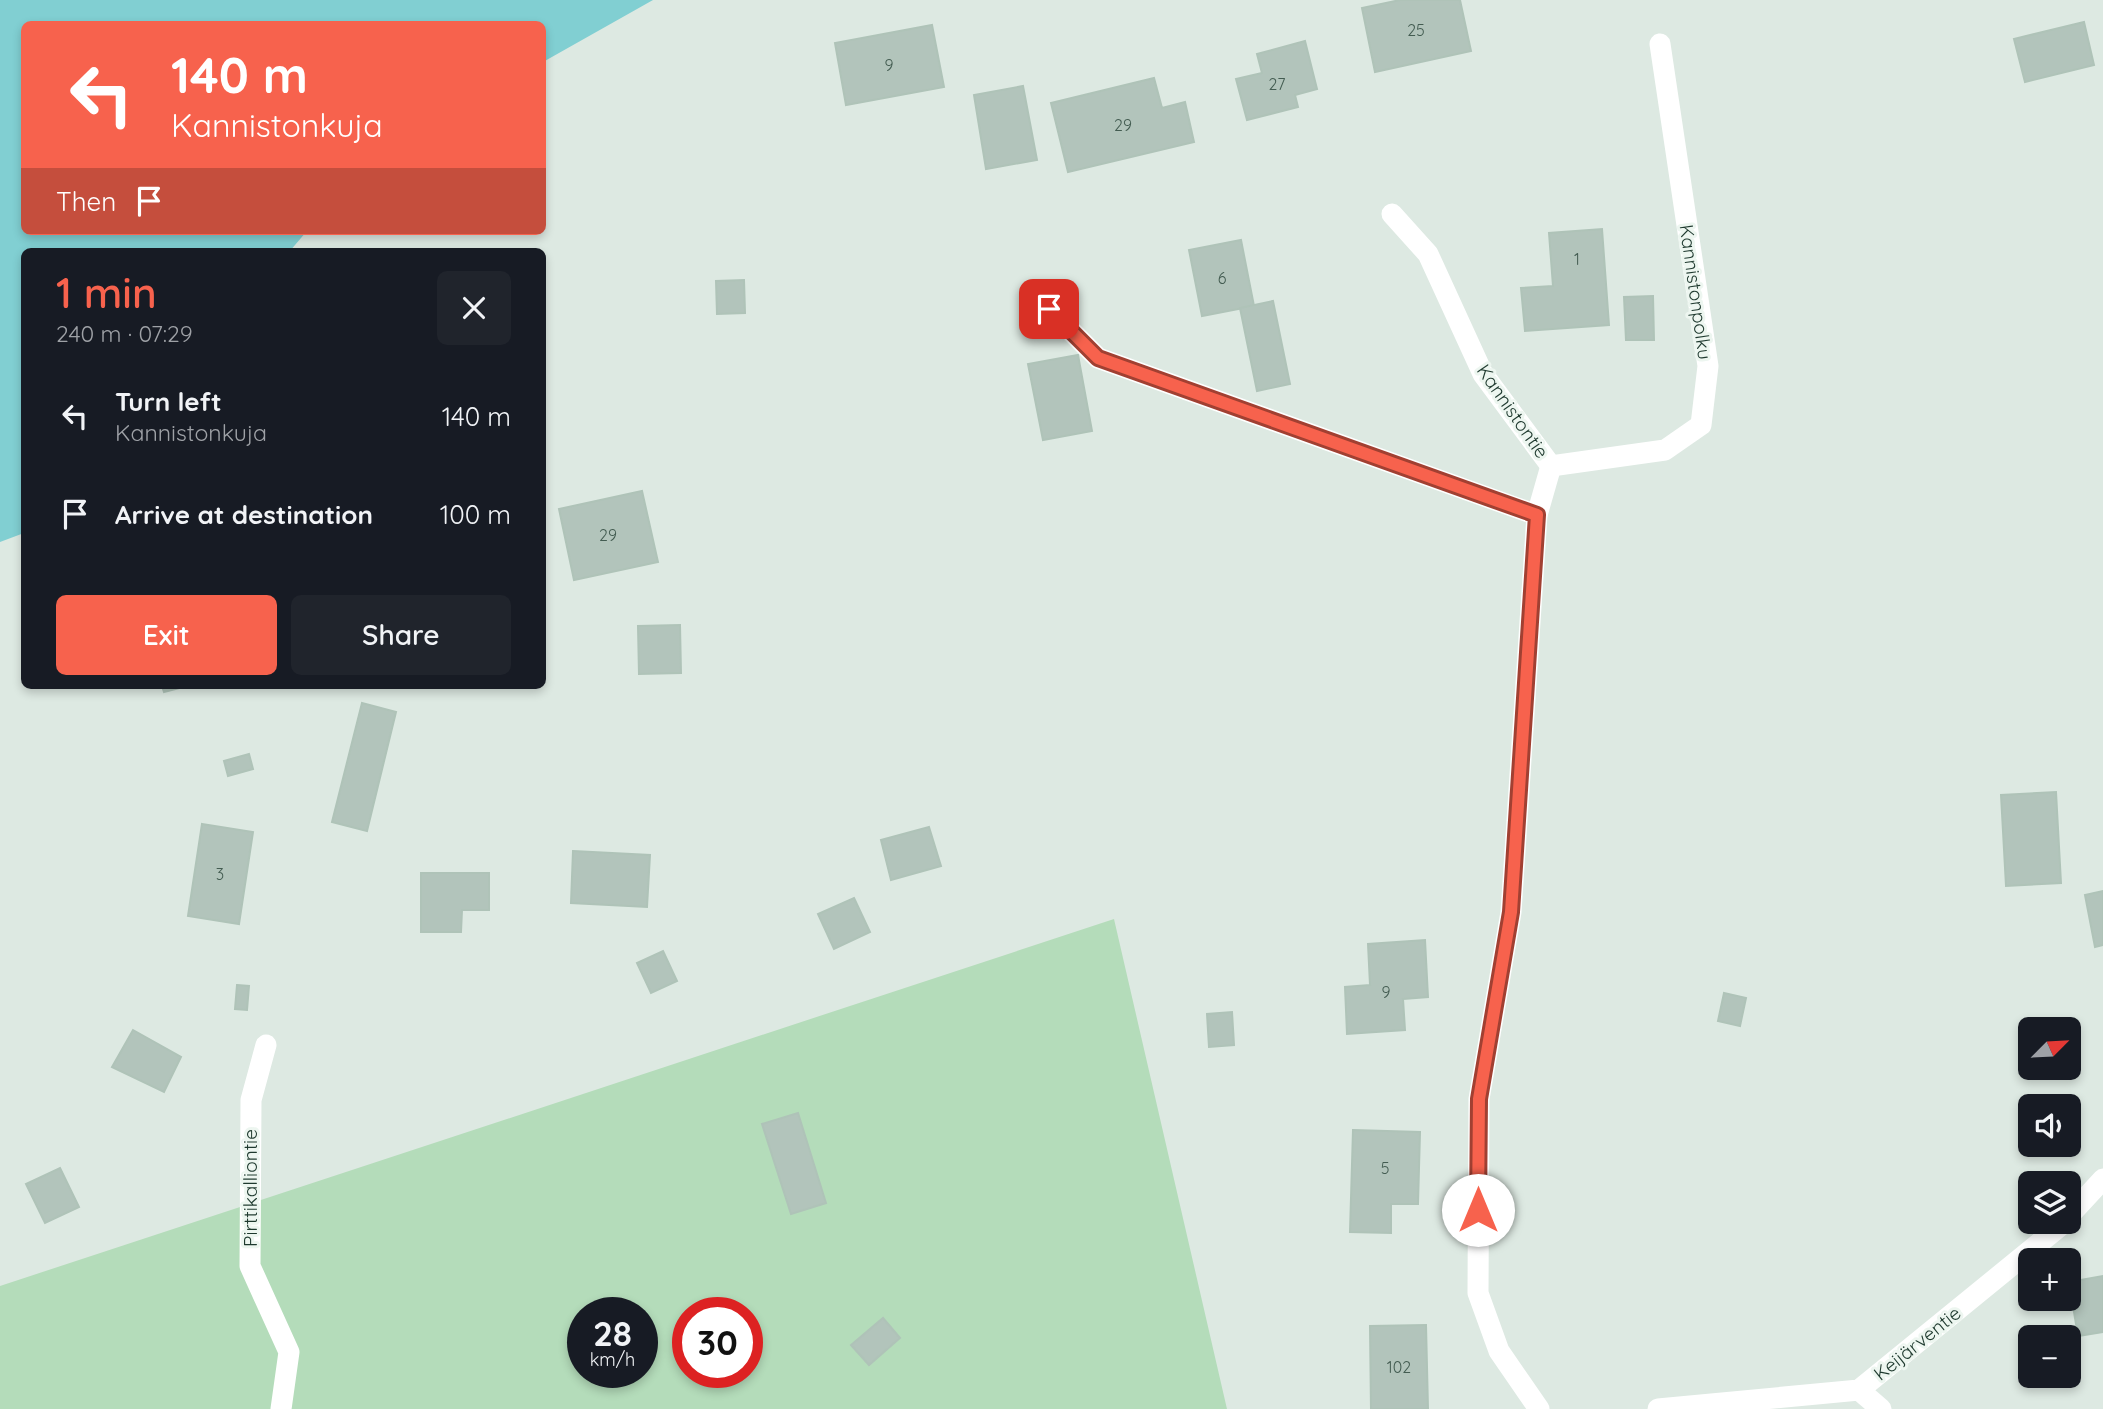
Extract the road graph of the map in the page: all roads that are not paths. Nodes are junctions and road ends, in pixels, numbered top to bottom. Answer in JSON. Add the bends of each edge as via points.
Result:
{"nodes":[{"id":1,"x":1660,"y":44,"type":"dead end"},
{"id":2,"x":1392,"y":214,"type":"dead end"},
{"id":3,"x":1049,"y":309,"type":"dead end"},
{"id":4,"x":1551,"y":466,"type":"junction"},
{"id":5,"x":1537,"y":515,"type":"junction"},
{"id":6,"x":267,"y":1045,"type":"dead end"},
{"id":7,"x":2103,"y":1179,"type":"edge"},
{"id":8,"x":2081,"y":1203,"type":"edge"},
{"id":9,"x":2050,"y":1234,"type":"edge"},
{"id":10,"x":1859,"y":1390,"type":"junction"},
{"id":11,"x":281,"y":1409,"type":"edge"},
{"id":12,"x":1539,"y":1409,"type":"edge"},
{"id":13,"x":1658,"y":1409,"type":"edge"},
{"id":14,"x":1881,"y":1409,"type":"edge"}],
"edges":[{"from":1,"to":4,"type":"street","name":"Kannistonpolku","via":[[1708,366],[1701,425],[1665,450]]},
{"from":2,"to":4,"type":"street","name":"Kannistontie","via":[[1428,254],[1483,374]]},
{"from":3,"to":5,"type":"street","via":[[1098,358]]},
{"from":4,"to":5,"type":"street","name":"Kannistontie"},
{"from":5,"to":12,"type":"street","name":"Kannistontie","via":[[1511,912],[1479,1099],[1478,1293],[1499,1351]]},
{"from":6,"to":11,"type":"street","name":"Pirttikalliontie","via":[[251,1100],[250,1266],[289,1353]]},
{"from":7,"to":8,"type":"street"},
{"from":9,"to":10,"type":"street","name":"Keijärventie"},
{"from":10,"to":13,"type":"street","name":"Keijärventie"},
{"from":10,"to":14,"type":"street"}]}
